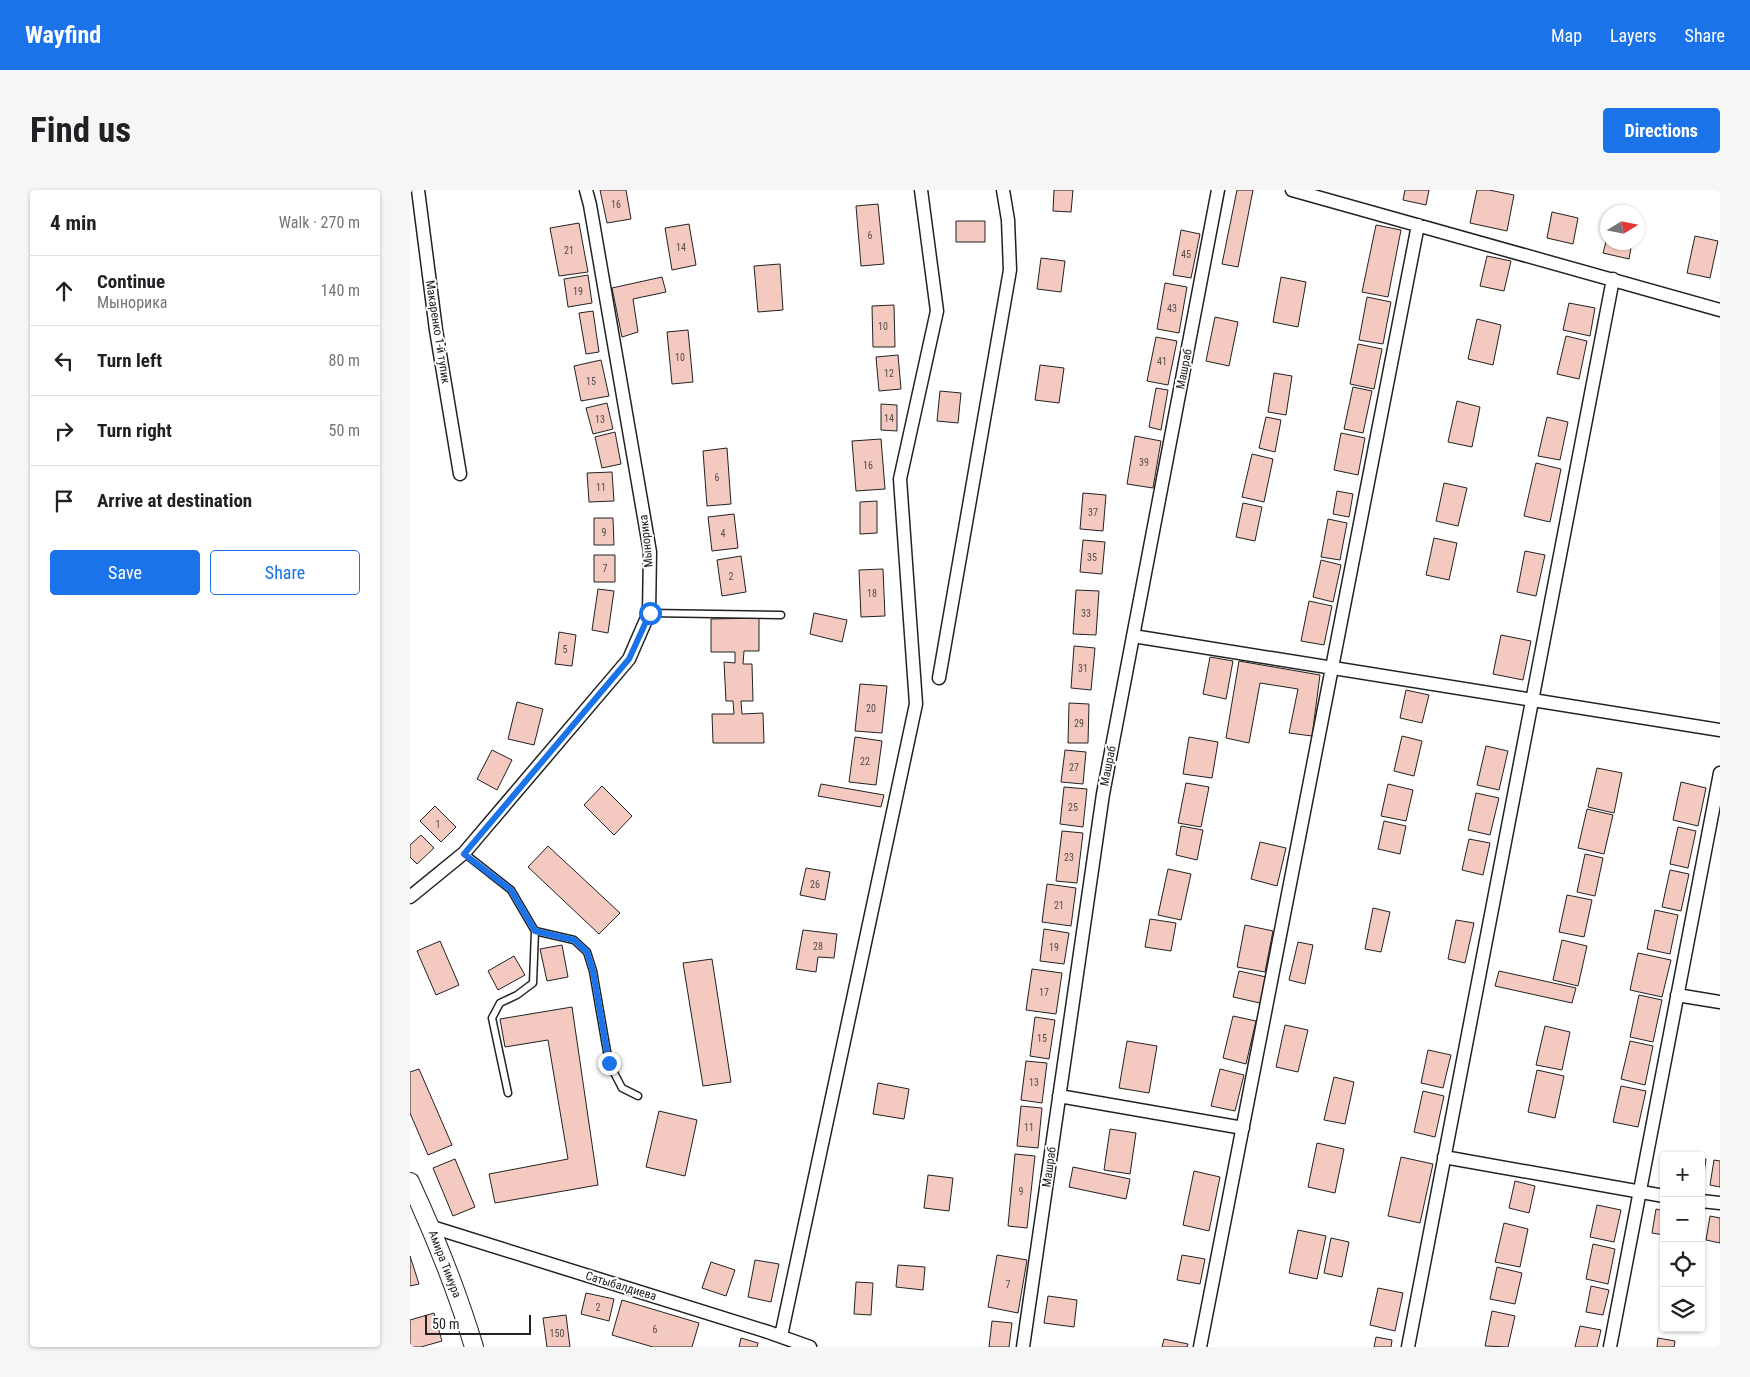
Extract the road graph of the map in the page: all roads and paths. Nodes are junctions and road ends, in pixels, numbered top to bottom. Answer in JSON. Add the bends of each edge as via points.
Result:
{"nodes":[{"id":1,"x":418,"y":190,"type":"edge"},
{"id":2,"x":586,"y":190,"type":"edge"},
{"id":3,"x":921,"y":190,"type":"edge"},
{"id":4,"x":1003,"y":190,"type":"edge"},
{"id":5,"x":1218,"y":190,"type":"edge"},
{"id":6,"x":1292,"y":190,"type":"edge"},
{"id":7,"x":1418,"y":225,"type":"junction"},
{"id":8,"x":1613,"y":279,"type":"junction"},
{"id":9,"x":1720,"y":310,"type":"edge"},
{"id":10,"x":460,"y":474,"type":"dead end"},
{"id":11,"x":650,"y":613,"type":"junction"},
{"id":12,"x":781,"y":615,"type":"dead end"},
{"id":13,"x":1133,"y":636,"type":"junction"},
{"id":14,"x":1332,"y":668,"type":"junction"},
{"id":15,"x":938,"y":678,"type":"dead end"},
{"id":16,"x":1532,"y":700,"type":"junction"},
{"id":17,"x":1720,"y":730,"type":"edge"},
{"id":18,"x":1720,"y":773,"type":"edge"},
{"id":19,"x":1717,"y":807,"type":"edge"},
{"id":20,"x":464,"y":854,"type":"junction"},
{"id":21,"x":410,"y":897,"type":"edge"},
{"id":22,"x":535,"y":931,"type":"junction"},
{"id":23,"x":1677,"y":995,"type":"junction"},
{"id":24,"x":1720,"y":1002,"type":"edge"},
{"id":25,"x":508,"y":1093,"type":"dead end"},
{"id":26,"x":638,"y":1096,"type":"dead end"},
{"id":27,"x":1060,"y":1096,"type":"junction"},
{"id":28,"x":1243,"y":1128,"type":"junction"},
{"id":29,"x":1444,"y":1157,"type":"junction"},
{"id":30,"x":410,"y":1182,"type":"edge"},
{"id":31,"x":1639,"y":1193,"type":"junction"},
{"id":32,"x":1660,"y":1196,"type":"edge"},
{"id":33,"x":1705,"y":1201,"type":"edge"},
{"id":34,"x":1720,"y":1203,"type":"edge"},
{"id":35,"x":432,"y":1227,"type":"junction"},
{"id":36,"x":781,"y":1339,"type":"junction"},
{"id":37,"x":474,"y":1347,"type":"edge"},
{"id":38,"x":810,"y":1347,"type":"edge"},
{"id":39,"x":1023,"y":1347,"type":"edge"},
{"id":40,"x":1200,"y":1347,"type":"edge"},
{"id":41,"x":1408,"y":1347,"type":"edge"},
{"id":42,"x":1610,"y":1347,"type":"edge"}],
"edges":[{"from":1,"to":10,"type":"street","name":"Макаренко 1-й тупик","via":[[436,330]]},
{"from":2,"to":11,"type":"street","name":"Мынорика","via":[[650,552]]},
{"from":3,"to":36,"type":"street","via":[[937,311],[900,479],[916,704]]},
{"from":4,"to":15,"type":"street","via":[[1010,270]]},
{"from":5,"to":13,"type":"street","name":"Машраб"},
{"from":6,"to":7,"type":"street"},
{"from":7,"to":8,"type":"street"},
{"from":7,"to":14,"type":"street"},
{"from":8,"to":9,"type":"street"},
{"from":8,"to":16,"type":"street"},
{"from":11,"to":12,"type":"lane"},
{"from":11,"to":20,"type":"street","name":"Мынорика","via":[[629,659]]},
{"from":13,"to":14,"type":"street"},
{"from":13,"to":27,"type":"street","name":"Машраб","via":[[1102,794]]},
{"from":14,"to":16,"type":"street"},
{"from":14,"to":28,"type":"street"},
{"from":16,"to":17,"type":"street"},
{"from":16,"to":29,"type":"street"},
{"from":18,"to":19,"type":"street"},
{"from":19,"to":23,"type":"street"},
{"from":20,"to":21,"type":"street","name":"Мынорика"},
{"from":20,"to":22,"type":"lane","via":[[511,890]]},
{"from":22,"to":25,"type":"lane","via":[[533,983],[517,996],[500,1003],[492,1018]]},
{"from":22,"to":26,"type":"lane","via":[[574,940],[587,952],[609,1063],[622,1088]]},
{"from":23,"to":24,"type":"street"},
{"from":23,"to":31,"type":"street"},
{"from":27,"to":28,"type":"street"},
{"from":27,"to":39,"type":"street","name":"Машраб"},
{"from":28,"to":40,"type":"street"},
{"from":29,"to":31,"type":"street"},
{"from":29,"to":41,"type":"street"},
{"from":30,"to":35,"type":"street","name":"Амира Тимура"},
{"from":31,"to":32,"type":"street"},
{"from":31,"to":42,"type":"street"},
{"from":33,"to":34,"type":"street"},
{"from":35,"to":36,"type":"street","name":"Сатыбалдиева"},
{"from":35,"to":37,"type":"street","name":"Амира Тимура"},
{"from":36,"to":38,"type":"street","name":"Сатыбалдиева"}]}
